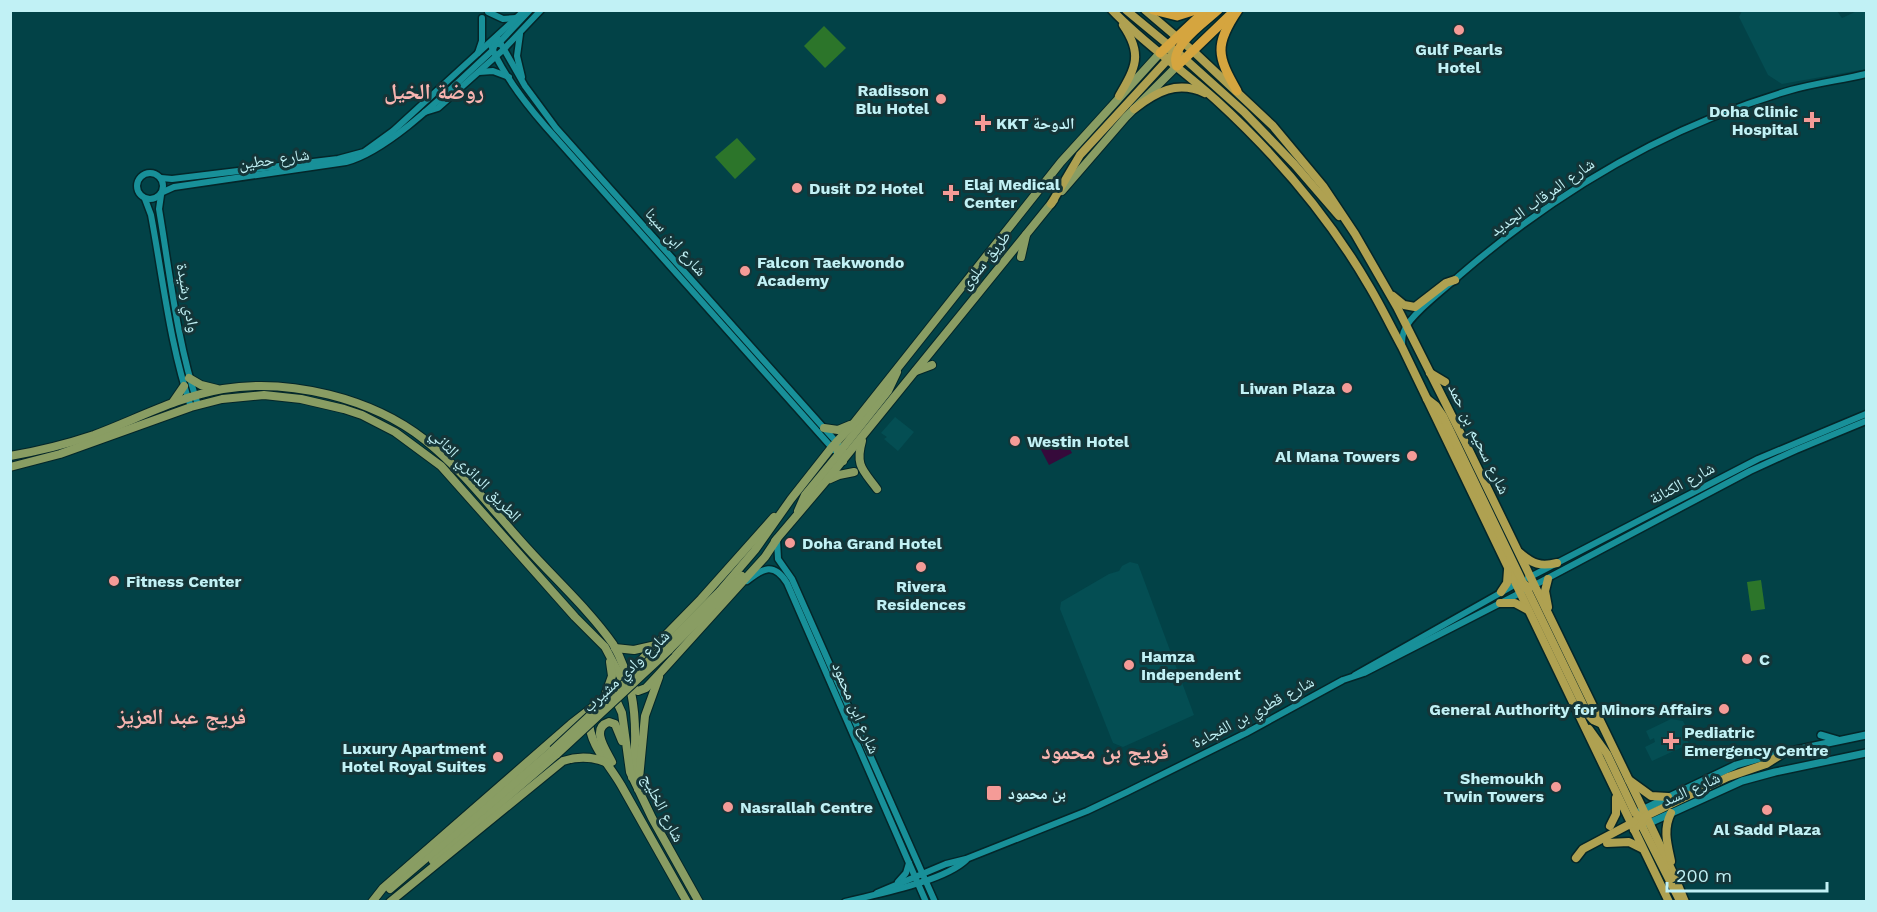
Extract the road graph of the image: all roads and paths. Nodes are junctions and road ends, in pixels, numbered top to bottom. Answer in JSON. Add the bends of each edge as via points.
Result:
{"nodes":[{"id":1,"x":525,"y":10,"type":"edge"},
{"id":2,"x":530,"y":10,"type":"edge"},
{"id":3,"x":541,"y":10,"type":"edge"},
{"id":4,"x":1126,"y":10,"type":"edge"},
{"id":5,"x":1145,"y":10,"type":"edge"},
{"id":6,"x":1153,"y":10,"type":"edge"},
{"id":7,"x":1196,"y":10,"type":"edge"},
{"id":8,"x":1206,"y":10,"type":"edge"},
{"id":9,"x":1218,"y":10,"type":"edge"},
{"id":10,"x":1237,"y":10,"type":"edge"},
{"id":11,"x":488,"y":12,"type":"edge"},
{"id":12,"x":1114,"y":13,"type":"edge"},
{"id":13,"x":482,"y":18,"type":"dead end"},
{"id":14,"x":516,"y":18,"type":"junction"},
{"id":15,"x":521,"y":31,"type":"junction"},
{"id":16,"x":498,"y":39,"type":"junction"},
{"id":17,"x":1180,"y":39,"type":"junction"},
{"id":18,"x":1174,"y":49,"type":"junction"},
{"id":19,"x":493,"y":50,"type":"junction"},
{"id":20,"x":503,"y":50,"type":"junction"},
{"id":21,"x":1192,"y":50,"type":"junction"},
{"id":22,"x":1160,"y":53,"type":"junction"},
{"id":23,"x":477,"y":56,"type":"junction"},
{"id":24,"x":1185,"y":57,"type":"junction"},
{"id":25,"x":1168,"y":59,"type":"junction"},
{"id":26,"x":1177,"y":66,"type":"junction"},
{"id":27,"x":477,"y":73,"type":"junction"},
{"id":28,"x":1866,"y":74,"type":"edge"},
{"id":29,"x":510,"y":77,"type":"junction"},
{"id":30,"x":525,"y":86,"type":"junction"},
{"id":31,"x":1237,"y":91,"type":"junction"},
{"id":32,"x":1119,"y":96,"type":"junction"},
{"id":33,"x":1216,"y":100,"type":"junction"},
{"id":34,"x":1134,"y":109,"type":"junction"},
{"id":35,"x":424,"y":112,"type":"junction"},
{"id":36,"x":161,"y":178,"type":"junction"},
{"id":37,"x":162,"y":193,"type":"junction"},
{"id":38,"x":145,"y":199,"type":"junction"},
{"id":39,"x":1051,"y":204,"type":"junction"},
{"id":40,"x":1347,"y":221,"type":"junction"},
{"id":41,"x":1027,"y":232,"type":"junction"},
{"id":42,"x":1021,"y":257,"type":"dead end"},
{"id":43,"x":1455,"y":280,"type":"junction"},
{"id":44,"x":1390,"y":294,"type":"junction"},
{"id":45,"x":1406,"y":326,"type":"junction"},
{"id":46,"x":1402,"y":347,"type":"junction"},
{"id":47,"x":899,"y":365,"type":"junction"},
{"id":48,"x":932,"y":365,"type":"dead end"},
{"id":49,"x":914,"y":371,"type":"junction"},
{"id":50,"x":1430,"y":373,"type":"junction"},
{"id":51,"x":189,"y":378,"type":"junction"},
{"id":52,"x":1445,"y":382,"type":"dead end"},
{"id":53,"x":184,"y":386,"type":"junction"},
{"id":54,"x":221,"y":389,"type":"junction"},
{"id":55,"x":191,"y":396,"type":"junction"},
{"id":56,"x":1427,"y":399,"type":"junction"},
{"id":57,"x":172,"y":403,"type":"junction"},
{"id":58,"x":194,"y":406,"type":"junction"},
{"id":59,"x":1866,"y":414,"type":"edge"},
{"id":60,"x":1866,"y":421,"type":"edge"},
{"id":61,"x":854,"y":423,"type":"junction"},
{"id":62,"x":824,"y":428,"type":"junction"},
{"id":63,"x":863,"y":436,"type":"junction"},
{"id":64,"x":840,"y":452,"type":"junction"},
{"id":65,"x":10,"y":456,"type":"edge"},
{"id":66,"x":10,"y":467,"type":"edge"},
{"id":67,"x":854,"y":472,"type":"dead end"},
{"id":68,"x":826,"y":482,"type":"junction"},
{"id":69,"x":877,"y":489,"type":"dead end"},
{"id":70,"x":794,"y":519,"type":"junction"},
{"id":71,"x":1626,"y":528,"type":"junction"},
{"id":72,"x":1622,"y":538,"type":"junction"},
{"id":73,"x":777,"y":539,"type":"junction"},
{"id":74,"x":1516,"y":549,"type":"junction"},
{"id":75,"x":1557,"y":563,"type":"junction"},
{"id":76,"x":1508,"y":570,"type":"junction"},
{"id":77,"x":1548,"y":579,"type":"junction"},
{"id":78,"x":1525,"y":585,"type":"junction"},
{"id":79,"x":737,"y":589,"type":"junction"},
{"id":80,"x":1501,"y":592,"type":"junction"},
{"id":81,"x":1500,"y":603,"type":"junction"},
{"id":82,"x":1530,"y":613,"type":"junction"},
{"id":83,"x":1548,"y":617,"type":"junction"},
{"id":84,"x":591,"y":634,"type":"junction"},
{"id":85,"x":664,"y":647,"type":"junction"},
{"id":86,"x":615,"y":648,"type":"junction"},
{"id":87,"x":622,"y":672,"type":"junction"},
{"id":88,"x":660,"y":673,"type":"junction"},
{"id":89,"x":1354,"y":675,"type":"junction"},
{"id":90,"x":631,"y":689,"type":"junction"},
{"id":91,"x":602,"y":700,"type":"junction"},
{"id":92,"x":591,"y":709,"type":"junction"},
{"id":93,"x":1583,"y":723,"type":"junction"},
{"id":94,"x":1600,"y":723,"type":"junction"},
{"id":95,"x":1821,"y":735,"type":"dead end"},
{"id":96,"x":1866,"y":735,"type":"edge"},
{"id":97,"x":1840,"y":741,"type":"junction"},
{"id":98,"x":1785,"y":752,"type":"junction"},
{"id":99,"x":1866,"y":753,"type":"edge"},
{"id":100,"x":557,"y":755,"type":"junction"},
{"id":101,"x":627,"y":760,"type":"junction"},
{"id":102,"x":608,"y":763,"type":"junction"},
{"id":103,"x":616,"y":776,"type":"junction"},
{"id":104,"x":632,"y":777,"type":"junction"},
{"id":105,"x":1628,"y":779,"type":"junction"},
{"id":106,"x":638,"y":791,"type":"junction"},
{"id":107,"x":1615,"y":792,"type":"junction"},
{"id":108,"x":1668,"y":797,"type":"junction"},
{"id":109,"x":1671,"y":813,"type":"junction"},
{"id":110,"x":1638,"y":820,"type":"junction"},
{"id":111,"x":1610,"y":826,"type":"dead end"},
{"id":112,"x":1607,"y":843,"type":"dead end"},
{"id":113,"x":1644,"y":850,"type":"junction"},
{"id":114,"x":1576,"y":858,"type":"dead end"},
{"id":115,"x":909,"y":863,"type":"junction"},
{"id":116,"x":1673,"y":873,"type":"junction"},
{"id":117,"x":925,"y":877,"type":"junction"},
{"id":118,"x":917,"y":880,"type":"junction"},
{"id":119,"x":888,"y":888,"type":"junction"},
{"id":120,"x":877,"y":893,"type":"junction"},
{"id":121,"x":372,"y":902,"type":"edge"},
{"id":122,"x":390,"y":902,"type":"edge"},
{"id":123,"x":687,"y":902,"type":"edge"},
{"id":124,"x":699,"y":902,"type":"edge"},
{"id":125,"x":845,"y":902,"type":"edge"},
{"id":126,"x":926,"y":902,"type":"edge"},
{"id":127,"x":935,"y":902,"type":"edge"},
{"id":128,"x":1669,"y":902,"type":"edge"},
{"id":129,"x":1682,"y":902,"type":"edge"}],
"edges":[{"from":1,"to":14,"type":"street"},
{"from":2,"to":16,"type":"street"},
{"from":3,"to":15,"type":"street"},
{"from":4,"to":18,"type":"highway"},
{"from":5,"to":17,"type":"highway","name":"شارع سحيم بن حمد"},
{"from":6,"to":7,"type":"highway","via":[[1177,16]]},
{"from":8,"to":17,"type":"highway"},
{"from":9,"to":17,"type":"highway"},
{"from":10,"to":21,"type":"highway","name":"طريق سلوى"},
{"from":10,"to":31,"type":"highway","via":[[1220,48],[1222,62]]},
{"from":11,"to":14,"type":"street","via":[[499,18]]},
{"from":12,"to":22,"type":"highway","name":"شارع سحيم بن حمد"},
{"from":12,"to":32,"type":"highway","via":[[1136,52],[1133,70]]},
{"from":13,"to":23,"type":"street","via":[[482,41]]},
{"from":14,"to":16,"type":"street"},
{"from":15,"to":20,"type":"street"},
{"from":15,"to":30,"type":"street","via":[[517,56]]},
{"from":16,"to":19,"type":"street"},
{"from":16,"to":19,"type":"street"},
{"from":16,"to":20,"type":"street","name":"شارع ابن سينا"},
{"from":17,"to":18,"type":"highway","name":"طريق سلوى"},
{"from":17,"to":21,"type":"highway","name":"شارع سحيم بن حمد"},
{"from":18,"to":21,"type":"highway"},
{"from":18,"to":22,"type":"highway","name":"طريق سلوى"},
{"from":18,"to":24,"type":"highway"},
{"from":18,"to":25,"type":"highway"},
{"from":18,"to":26,"type":"highway"},
{"from":19,"to":20,"type":"street"},
{"from":19,"to":23,"type":"street"},
{"from":19,"to":27,"type":"street"},
{"from":19,"to":29,"type":"street","name":"شارع ابن سينا"},
{"from":19,"to":35,"type":"street"},
{"from":20,"to":30,"type":"street","name":"شارع ابن سينا"},
{"from":21,"to":24,"type":"highway","name":"طريق سلوى"},
{"from":21,"to":31,"type":"highway","name":"شارع سحيم بن حمد"},
{"from":22,"to":25,"type":"highway","name":"شارع سحيم بن حمد"},
{"from":22,"to":32,"type":"main road","name":"طريق سلوى"},
{"from":23,"to":36,"type":"street","name":"شارع حطين","via":[[393,131],[356,155]]},
{"from":24,"to":26,"type":"highway","name":"طريق سلوى"},
{"from":24,"to":40,"type":"highway","via":[[1244,112]]},
{"from":25,"to":26,"type":"highway","name":"شارع سحيم بن حمد"},
{"from":25,"to":39,"type":"highway","via":[[1080,155]]},
{"from":26,"to":33,"type":"highway","name":"شارع سحيم بن حمد"},
{"from":26,"to":34,"type":"main road","name":"طريق سلوى"},
{"from":27,"to":29,"type":"street","via":[[493,70]]},
{"from":27,"to":35,"type":"street","via":[[438,108]]},
{"from":28,"to":43,"type":"street","name":"شارع المرقاب الجديد","via":[[1791,90],[1732,111],[1608,167],[1534,216]]},
{"from":29,"to":64,"type":"street","name":"شارع ابن سينا","via":[[546,127]]},
{"from":30,"to":62,"type":"street","name":"شارع ابن سينا","via":[[556,128]]},
{"from":31,"to":40,"type":"highway","name":"شارع سحيم بن حمد","via":[[1284,139]]},
{"from":32,"to":47,"type":"main road","name":"طريق سلوى","via":[[1061,162]]},
{"from":33,"to":34,"type":"highway","via":[[1193,88],[1174,87]]},
{"from":33,"to":46,"type":"highway","name":"شارع سحيم بن حمد","via":[[1313,204],[1370,288]]},
{"from":34,"to":39,"type":"main road","name":"طريق سلوى"},
{"from":35,"to":37,"type":"street","name":"شارع حطين","via":[[370,154],[346,162],[174,187]]},
{"from":36,"to":37,"type":"street"},
{"from":36,"to":38,"type":"street","via":[[151,173],[141,177],[137,189]]},
{"from":37,"to":38,"type":"street","via":[[152,200]]},
{"from":37,"to":51,"type":"street","name":"وادي رشيدة","via":[[159,209]]},
{"from":38,"to":53,"type":"street","name":"وادي رشيدة"},
{"from":39,"to":41,"type":"main road","name":"طريق سلوى"},
{"from":40,"to":44,"type":"highway","name":"شارع سحيم بن حمد"},
{"from":41,"to":42,"type":"main road"},
{"from":41,"to":49,"type":"main road","name":"طريق سلوى"},
{"from":43,"to":44,"type":"highway","via":[[1415,307],[1404,305]]},
{"from":43,"to":45,"type":"street","name":"شارع المرقاب الجديد"},
{"from":44,"to":45,"type":"highway","name":"شارع سحيم بن حمد"},
{"from":45,"to":46,"type":"street"},
{"from":45,"to":50,"type":"highway","name":"شارع سحيم بن حمد"},
{"from":46,"to":56,"type":"highway","name":"شارع سحيم بن حمد"},
{"from":47,"to":61,"type":"main road","name":"طريق سلوى"},
{"from":47,"to":64,"type":"main road","via":[[888,392]]},
{"from":48,"to":49,"type":"main road"},
{"from":49,"to":63,"type":"main road","name":"طريق سلوى"},
{"from":50,"to":52,"type":"highway"},
{"from":50,"to":74,"type":"highway","name":"شارع سحيم بن حمد"},
{"from":51,"to":54,"type":"main road"},
{"from":51,"to":55,"type":"street","name":"وادي رشيدة"},
{"from":53,"to":55,"type":"street","name":"وادي رشيدة"},
{"from":53,"to":57,"type":"main road"},
{"from":54,"to":55,"type":"main road","name":"الطريق الدائري الثاني"},
{"from":54,"to":86,"type":"main road","name":"الطريق الدائري الثاني","via":[[277,386],[307,390],[357,404],[409,429],[481,495]]},
{"from":55,"to":57,"type":"main road","name":"الطريق الدائري الثاني"},
{"from":55,"to":58,"type":"street","name":"وادي رشيدة"},
{"from":56,"to":76,"type":"highway","name":"شارع سحيم بن حمد"},
{"from":56,"to":78,"type":"highway","via":[[1443,416]]},
{"from":57,"to":65,"type":"main road","name":"الطريق الدائري الثاني","via":[[94,435]]},
{"from":58,"to":66,"type":"main road","name":"الطريق الدائري الثاني","via":[[69,451]]},
{"from":58,"to":84,"type":"main road","name":"الطريق الدائري الثاني","via":[[250,395],[294,398],[353,412],[395,432],[444,469]]},
{"from":59,"to":71,"type":"street","name":"شارع الكنانة","via":[[1767,455]]},
{"from":60,"to":72,"type":"street","name":"شارع الكنانة","via":[[1750,471]]},
{"from":61,"to":62,"type":"main road","via":[[838,430]]},
{"from":61,"to":64,"type":"main road","name":"طريق سلوى"},
{"from":62,"to":64,"type":"street","name":"شارع ابن سينا"},
{"from":63,"to":64,"type":"main road","name":"طريق سلوى"},
{"from":63,"to":69,"type":"main road","via":[[861,468]]},
{"from":64,"to":68,"type":"main road","name":"شارع وادي مشيرب"},
{"from":64,"to":70,"type":"main road","via":[[805,495]]},
{"from":64,"to":85,"type":"main road","name":"شارع وادي مشيرب","via":[[791,499],[759,546]]},
{"from":67,"to":68,"type":"main road"},
{"from":68,"to":70,"type":"main road","name":"شارع وادي مشيرب"},
{"from":70,"to":73,"type":"main road","name":"شارع وادي مشيرب"},
{"from":71,"to":72,"type":"street"},
{"from":71,"to":75,"type":"street","name":"شارع الكنانة"},
{"from":72,"to":77,"type":"street","name":"شارع الكنانة"},
{"from":73,"to":79,"type":"main road"},
{"from":73,"to":85,"type":"main road","name":"شارع وادي مشيرب"},
{"from":73,"to":117,"type":"street","name":"شارع ابن محمود","via":[[777,559],[792,579]]},
{"from":74,"to":75,"type":"highway","via":[[1536,565]]},
{"from":74,"to":78,"type":"highway","name":"شارع سحيم بن حمد"},
{"from":75,"to":78,"type":"street","name":"شارع الكنانة"},
{"from":76,"to":78,"type":"highway","name":"شارع سحيم بن حمد"},
{"from":76,"to":80,"type":"highway"},
{"from":77,"to":78,"type":"street","name":"شارع الكنانة"},
{"from":77,"to":83,"type":"highway"},
{"from":78,"to":80,"type":"street","name":"شارع قطري بن الفجاءة"},
{"from":78,"to":81,"type":"street","name":"شارع قطري بن الفجاءة"},
{"from":78,"to":82,"type":"highway","name":"شارع سحيم بن حمد"},
{"from":78,"to":83,"type":"highway","name":"شارع سحيم بن حمد"},
{"from":78,"to":94,"type":"highway","via":[[1587,713]]},
{"from":79,"to":88,"type":"main road"},
{"from":79,"to":115,"type":"street","name":"شارع ابن محمود","via":[[768,569],[777,571],[788,583]]},
{"from":80,"to":89,"type":"street","name":"شارع قطري بن الفجاءة"},
{"from":81,"to":82,"type":"highway","via":[[1515,603]]},
{"from":81,"to":89,"type":"street","name":"شارع قطري بن الفجاءة","via":[[1364,674]]},
{"from":82,"to":93,"type":"highway","name":"شارع سحيم بن حمد"},
{"from":83,"to":94,"type":"highway","name":"شارع سحيم بن حمد"},
{"from":84,"to":87,"type":"main road","name":"الطريق الدائري الثاني","via":[[601,641]]},
{"from":84,"to":91,"type":"main road","via":[[612,669]]},
{"from":85,"to":86,"type":"main road"},
{"from":85,"to":87,"type":"main road","name":"شارع وادي مشيرب"},
{"from":85,"to":100,"type":"main road","name":"شارع وادي مشيرب","bridge":true},
{"from":86,"to":87,"type":"main road","name":"الطريق الدائري الثاني"},
{"from":87,"to":90,"type":"main road","name":"الطريق الدائري الثاني"},
{"from":87,"to":91,"type":"main road","name":"شارع وادي مشيرب"},
{"from":88,"to":90,"type":"main road","via":[[644,689]]},
{"from":88,"to":106,"type":"main road","via":[[645,716]]},
{"from":89,"to":117,"type":"street","name":"شارع قطري بن الفجاءة","via":[[1087,811],[954,861]]},
{"from":90,"to":104,"type":"main road","name":"الطريق الدائري الثاني","via":[[636,718]]},
{"from":91,"to":92,"type":"main road","name":"شارع وادي مشيرب"},
{"from":91,"to":101,"type":"main road","name":"شارع الخليج","via":[[613,699],[621,709]]},
{"from":92,"to":102,"type":"main road","name":"شارع الخليج","via":[[591,735]]},
{"from":92,"to":121,"type":"main road","name":"شارع وادي مشيرب","via":[[383,888]]},
{"from":93,"to":107,"type":"highway","name":"شارع سحيم بن حمد"},
{"from":93,"to":110,"type":"highway","via":[[1607,754]]},
{"from":94,"to":105,"type":"highway","name":"شارع سحيم بن حمد"},
{"from":95,"to":97,"type":"main road"},
{"from":96,"to":97,"type":"main road","name":"شارع السد"},
{"from":97,"to":98,"type":"main road","name":"شارع السد"},
{"from":98,"to":108,"type":"main road","name":"شارع السد","via":[[1736,765]]},
{"from":98,"to":110,"type":"highway"},
{"from":99,"to":109,"type":"main road","name":"شارع السد","via":[[1758,776]]},
{"from":100,"to":102,"type":"main road","via":[[591,757]]},
{"from":100,"to":121,"type":"main road","name":"شارع وادي مشيرب","via":[[517,781]]},
{"from":100,"to":122,"type":"main road","name":"شارع وادي مشيرب","via":[[441,853]]},
{"from":101,"to":103,"type":"main road","via":[[617,727],[604,724],[600,737]]},
{"from":101,"to":104,"type":"main road","name":"شارع الخليج"},
{"from":102,"to":103,"type":"main road","name":"شارع الخليج"},
{"from":103,"to":123,"type":"main road","name":"شارع الخليج"},
{"from":104,"to":106,"type":"main road","name":"شارع الخليج"},
{"from":105,"to":108,"type":"highway","via":[[1651,796]]},
{"from":105,"to":110,"type":"highway","name":"شارع سحيم بن حمد"},
{"from":106,"to":124,"type":"main road","name":"شارع الخليج"},
{"from":107,"to":110,"type":"highway","name":"شارع سحيم بن حمد"},
{"from":107,"to":111,"type":"highway","via":[[1616,814]]},
{"from":108,"to":110,"type":"main road","name":"شارع السد"},
{"from":109,"to":110,"type":"main road","name":"شارع السد"},
{"from":109,"to":116,"type":"highway","via":[[1666,830]]},
{"from":110,"to":113,"type":"highway","name":"شارع سحيم بن حمد"},
{"from":110,"to":114,"type":"highway","via":[[1583,849]]},
{"from":110,"to":116,"type":"highway","name":"شارع سحيم بن حمد"},
{"from":110,"to":129,"type":"highway"},
{"from":112,"to":113,"type":"highway","via":[[1629,842]]},
{"from":113,"to":128,"type":"highway","name":"شارع سحيم بن حمد"},
{"from":115,"to":118,"type":"street","name":"شارع ابن محمود"},
{"from":115,"to":119,"type":"street","via":[[904,877]]},
{"from":116,"to":129,"type":"highway","name":"شارع سحيم بن حمد"},
{"from":117,"to":118,"type":"street","name":"شارع قطري بن الفجاءة"},
{"from":117,"to":127,"type":"street","name":"شارع ابن محمود"},
{"from":118,"to":119,"type":"street","name":"شارع قطري بن الفجاءة"},
{"from":118,"to":120,"type":"street","name":"شارع قطري بن الفجاءة"},
{"from":118,"to":126,"type":"street","name":"شارع ابن محمود"},
{"from":119,"to":120,"type":"street","name":"شارع قطري بن الفجاءة"},
{"from":120,"to":125,"type":"street","name":"شارع قطري بن الفجاءة"}]}
